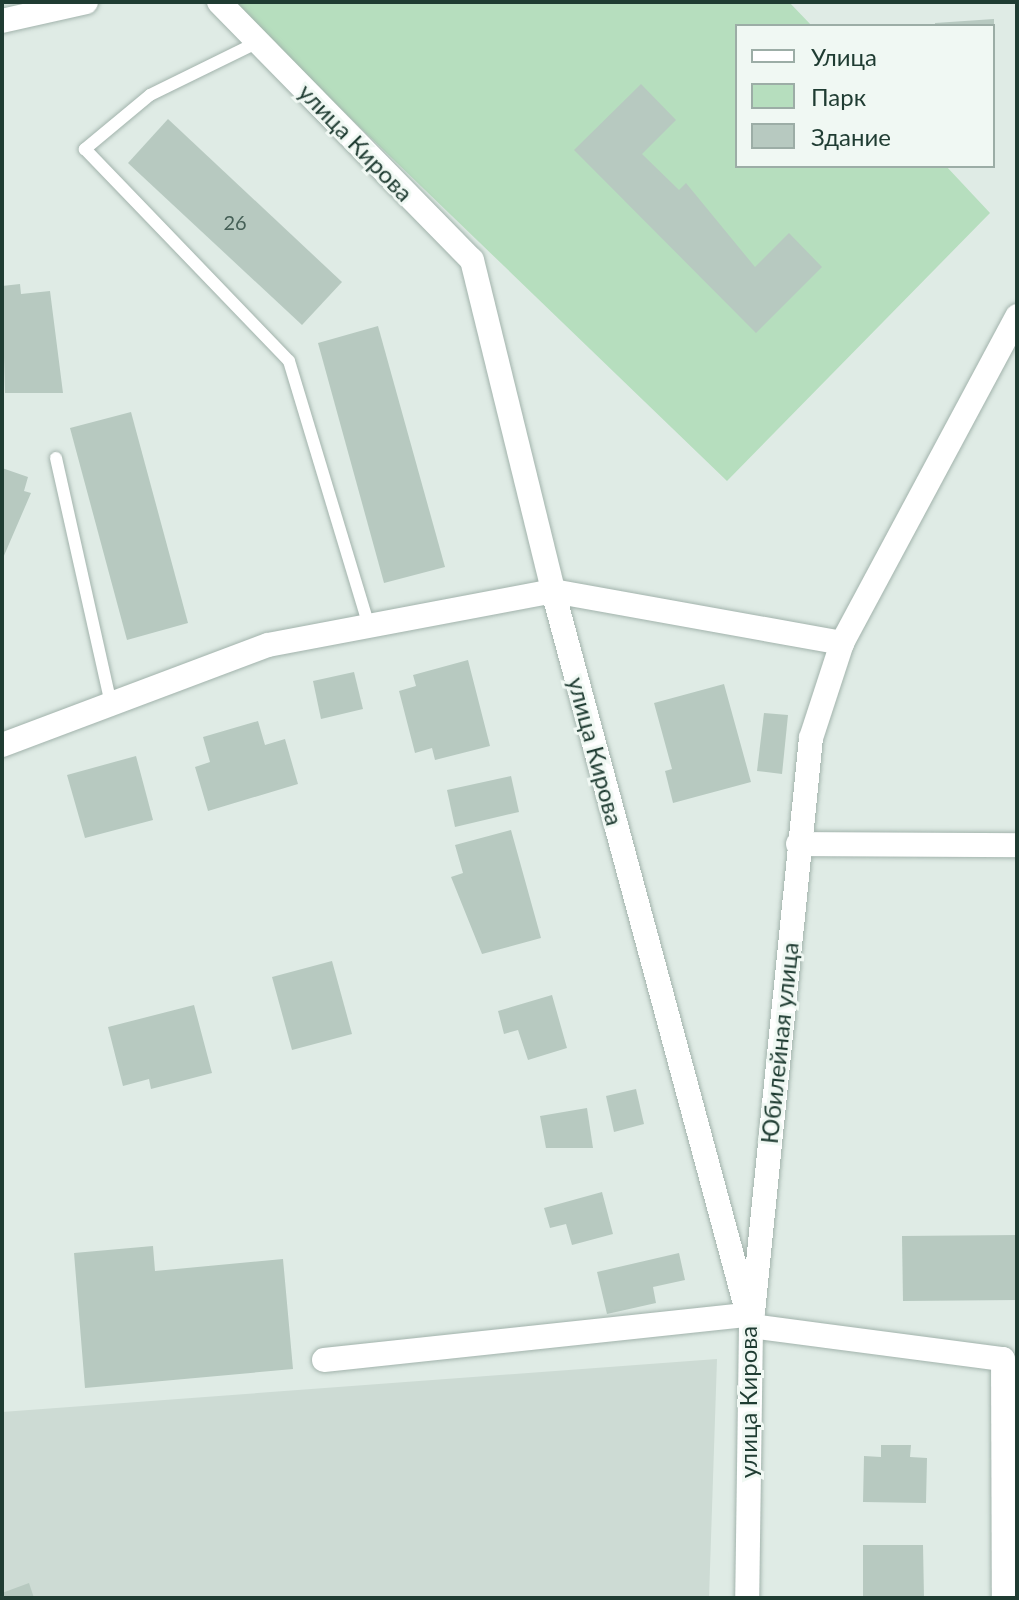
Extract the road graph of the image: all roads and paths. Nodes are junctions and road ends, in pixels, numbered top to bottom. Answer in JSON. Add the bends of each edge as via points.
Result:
{"nodes":[{"id":1,"x":86,"y":2,"type":"edge"},
{"id":2,"x":219,"y":2,"type":"edge"},
{"id":3,"x":2,"y":21,"type":"edge"},
{"id":4,"x":258,"y":42,"type":"junction"},
{"id":5,"x":1017,"y":316,"type":"edge"},
{"id":6,"x":56,"y":458,"type":"dead end"},
{"id":7,"x":553,"y":591,"type":"junction"},
{"id":8,"x":369,"y":626,"type":"junction"},
{"id":9,"x":842,"y":643,"type":"junction"},
{"id":10,"x":111,"y":704,"type":"junction"},
{"id":11,"x":2,"y":745,"type":"edge"},
{"id":12,"x":798,"y":844,"type":"junction"},
{"id":13,"x":1017,"y":845,"type":"edge"},
{"id":14,"x":750,"y":1320,"type":"junction"},
{"id":15,"x":324,"y":1360,"type":"dead end"},
{"id":16,"x":747,"y":1598,"type":"edge"},
{"id":17,"x":1004,"y":1598,"type":"edge"}],
"edges":[{"from":1,"to":3,"type":"street"},
{"from":2,"to":4,"type":"street","name":"улица Кирова"},
{"from":4,"to":7,"type":"street","name":"улица Кирова","via":[[472,260]]},
{"from":4,"to":8,"type":"lane","via":[[150,95],[85,149],[289,361]]},
{"from":5,"to":9,"type":"street","name":"Юбилейная улица"},
{"from":6,"to":10,"type":"lane"},
{"from":7,"to":8,"type":"street"},
{"from":7,"to":9,"type":"street"},
{"from":7,"to":14,"type":"street","name":"улица Кирова"},
{"from":8,"to":10,"type":"street","via":[[268,645]]},
{"from":9,"to":12,"type":"street","name":"Юбилейная улица","via":[[811,738]]},
{"from":10,"to":11,"type":"street"},
{"from":12,"to":13,"type":"street"},
{"from":12,"to":14,"type":"street","name":"Юбилейная улица"},
{"from":14,"to":15,"type":"street"},
{"from":14,"to":16,"type":"street","name":"улица Кирова"},
{"from":14,"to":17,"type":"street","via":[[1003,1359]]}]}
